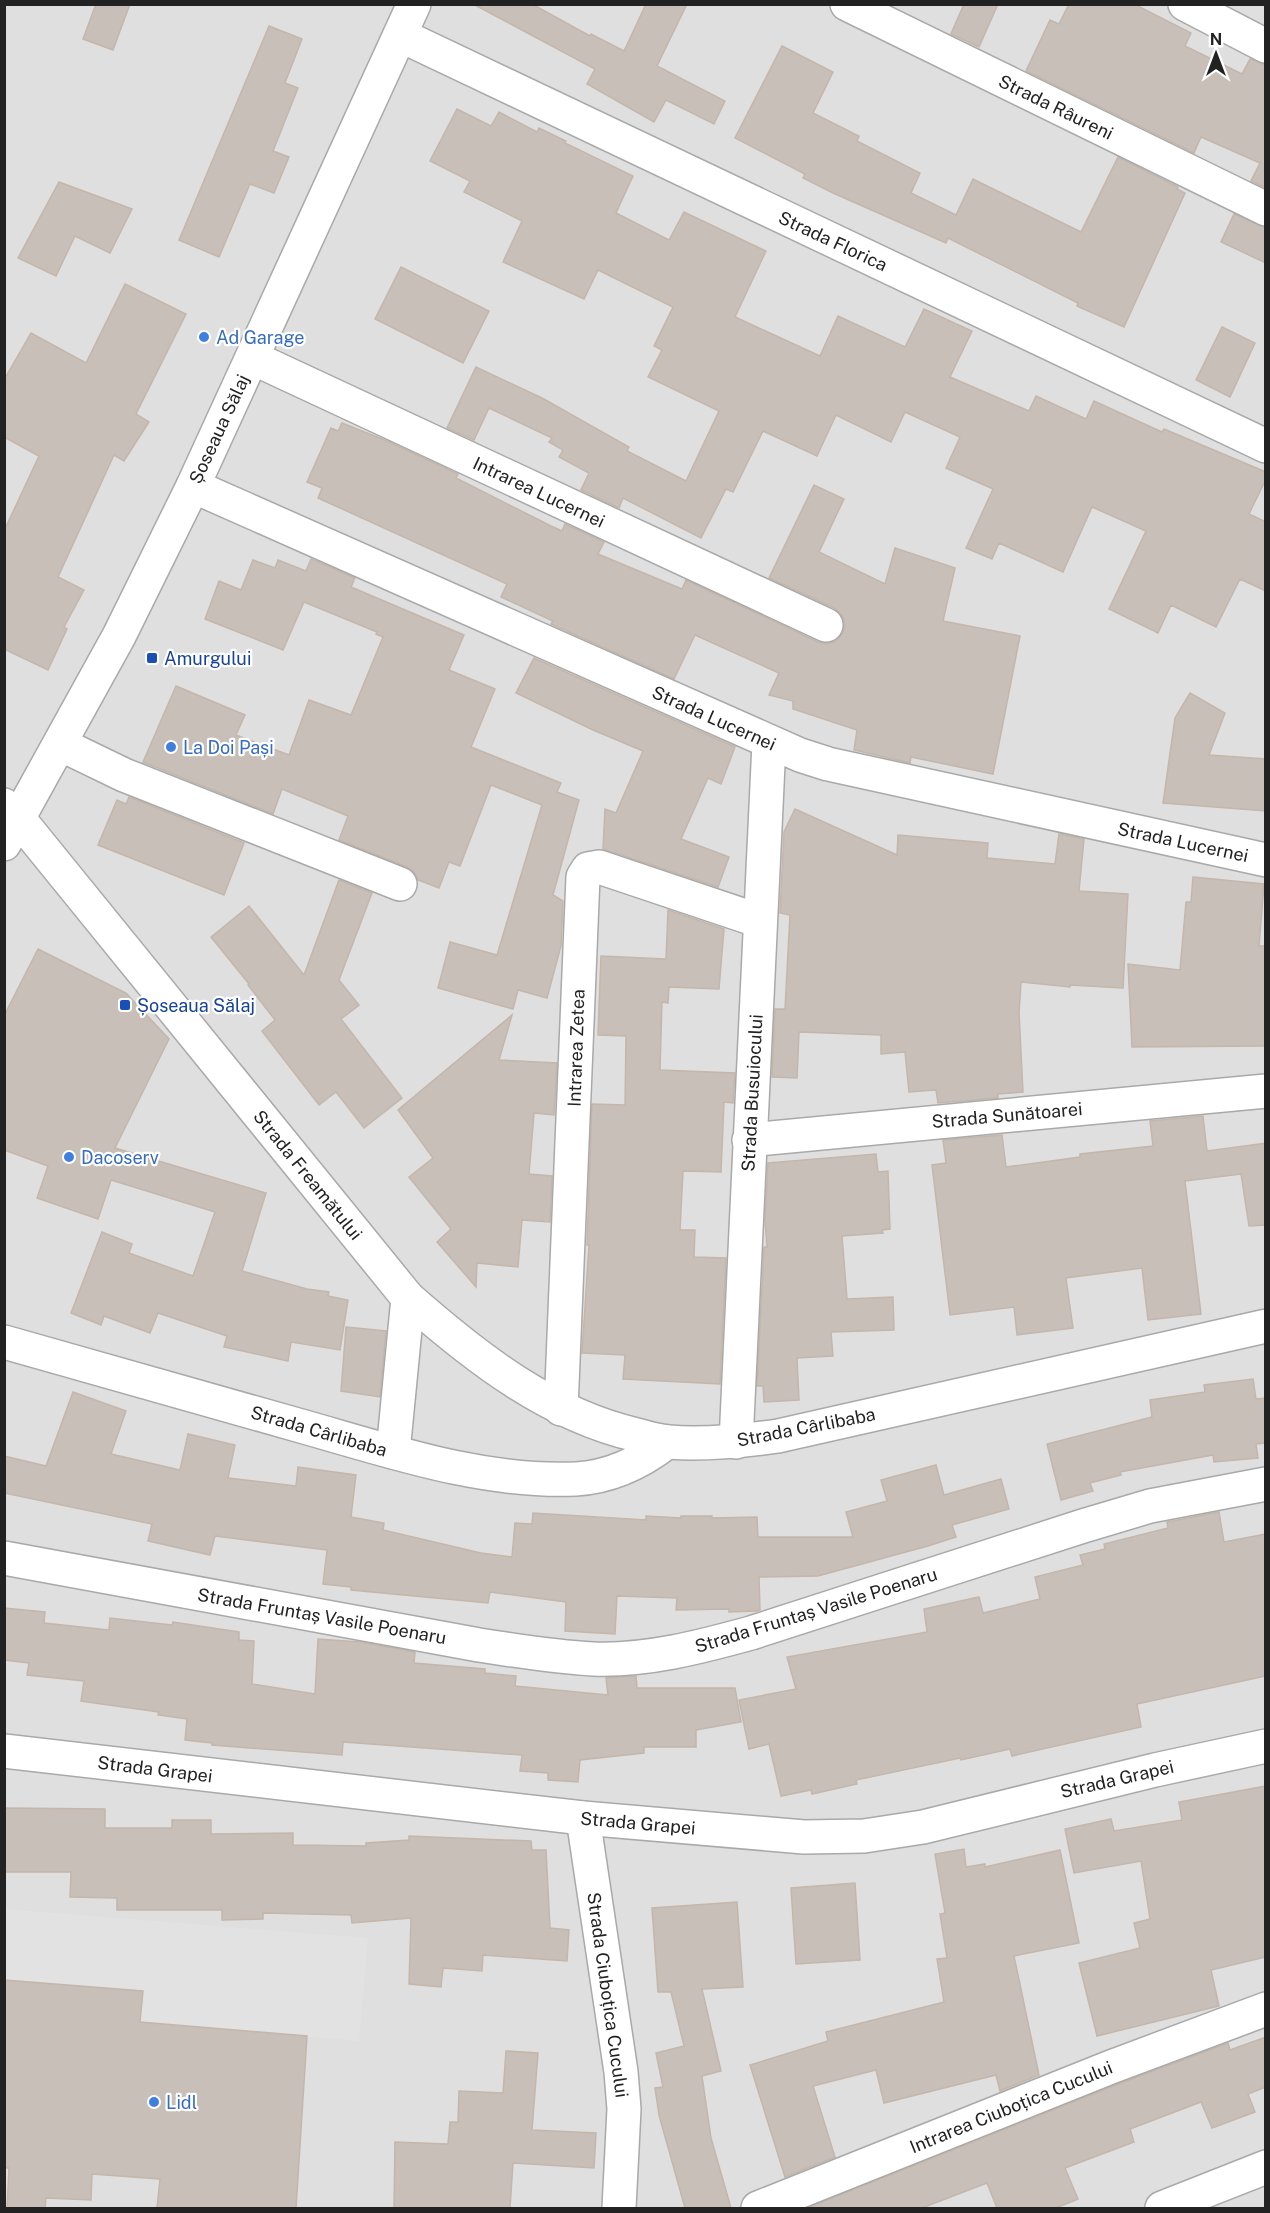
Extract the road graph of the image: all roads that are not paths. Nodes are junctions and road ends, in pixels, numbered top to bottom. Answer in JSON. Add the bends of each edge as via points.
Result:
{"nodes":[{"id":1,"x":414,"y":4,"type":"edge"},
{"id":2,"x":847,"y":4,"type":"edge"},
{"id":3,"x":1185,"y":4,"type":"edge"},
{"id":4,"x":400,"y":35,"type":"junction"},
{"id":5,"x":1266,"y":46,"type":"edge"},
{"id":6,"x":1266,"y":210,"type":"edge"},
{"id":7,"x":253,"y":358,"type":"junction"},
{"id":8,"x":1266,"y":446,"type":"edge"},
{"id":9,"x":193,"y":486,"type":"junction"},
{"id":10,"x":826,"y":625,"type":"dead end"},
{"id":11,"x":769,"y":743,"type":"junction"},
{"id":12,"x":60,"y":744,"type":"junction"},
{"id":13,"x":9,"y":823,"type":"edge"},
{"id":14,"x":1266,"y":860,"type":"edge"},
{"id":15,"x":400,"y":884,"type":"dead end"},
{"id":16,"x":760,"y":921,"type":"junction"},
{"id":17,"x":1266,"y":1091,"type":"edge"},
{"id":18,"x":749,"y":1140,"type":"junction"},
{"id":19,"x":408,"y":1298,"type":"junction"},
{"id":20,"x":1266,"y":1326,"type":"edge"},
{"id":21,"x":4,"y":1342,"type":"edge"},
{"id":22,"x":561,"y":1409,"type":"junction"},
{"id":23,"x":667,"y":1442,"type":"junction"},
{"id":24,"x":736,"y":1442,"type":"junction"},
{"id":25,"x":393,"y":1452,"type":"junction"},
{"id":26,"x":1266,"y":1484,"type":"edge"},
{"id":27,"x":4,"y":1558,"type":"edge"},
{"id":28,"x":1266,"y":1746,"type":"edge"},
{"id":29,"x":4,"y":1751,"type":"edge"},
{"id":30,"x":583,"y":1818,"type":"junction"},
{"id":31,"x":1266,"y":2009,"type":"edge"},
{"id":32,"x":1266,"y":2167,"type":"edge"},
{"id":33,"x":1198,"y":2202,"type":"edge"},
{"id":34,"x":619,"y":2208,"type":"edge"},
{"id":35,"x":758,"y":2208,"type":"edge"},
{"id":36,"x":1162,"y":2208,"type":"edge"}],
"edges":[{"from":1,"to":4,"type":"street","name":"Șoseaua Sălaj"},
{"from":2,"to":6,"type":"street","name":"Strada Râureni"},
{"from":3,"to":5,"type":"street"},
{"from":4,"to":7,"type":"street","name":"Șoseaua Sălaj"},
{"from":4,"to":8,"type":"street","name":"Strada Florica"},
{"from":7,"to":9,"type":"street","name":"Șoseaua Sălaj"},
{"from":7,"to":10,"type":"street","name":"Intrarea Lucernei"},
{"from":9,"to":11,"type":"street","name":"Strada Lucernei"},
{"from":9,"to":12,"type":"street","name":"Șoseaua Sălaj"},
{"from":11,"to":14,"type":"street","name":"Strada Lucernei","via":[[828,764]]},
{"from":11,"to":16,"type":"street","name":"Strada Busuiocului"},
{"from":12,"to":13,"type":"street","name":"Șoseaua Sălaj"},
{"from":12,"to":15,"type":"street","via":[[124,775]]},
{"from":13,"to":19,"type":"street","name":"Strada Freamătului"},
{"from":16,"to":18,"type":"street","name":"Strada Busuiocului"},
{"from":16,"to":22,"type":"street","name":"Intrarea Zetea","via":[[599,867],[588,869],[583,877]]},
{"from":17,"to":18,"type":"street","name":"Strada Sunătoarei"},
{"from":18,"to":24,"type":"street","name":"Strada Busuiocului"},
{"from":19,"to":22,"type":"street","name":"Strada Freamătului","via":[[490,1365]]},
{"from":19,"to":25,"type":"street"},
{"from":20,"to":24,"type":"street","name":"Strada Cârlibaba","via":[[790,1434]]},
{"from":21,"to":25,"type":"street","name":"Strada Cârlibaba"},
{"from":22,"to":23,"type":"street","name":"Strada Freamătului","via":[[615,1430]]},
{"from":23,"to":24,"type":"street","name":"Strada Cârlibaba"},
{"from":23,"to":25,"type":"street","name":"Strada Cârlibaba","via":[[647,1458],[620,1470],[579,1479],[499,1475]]},
{"from":26,"to":27,"type":"street","name":"Strada Fruntaș Vasile Poenaru","via":[[1150,1506],[702,1647],[595,1659],[479,1645]]},
{"from":28,"to":30,"type":"street","name":"Strada Grapei","via":[[923,1827],[864,1836],[804,1837]]},
{"from":29,"to":30,"type":"street","name":"Strada Grapei"},
{"from":30,"to":34,"type":"street","name":"Strada Ciuboțica Cucului","via":[[621,2072],[624,2109]]},
{"from":31,"to":35,"type":"street","name":"Intrarea Ciuboțica Cucului"},
{"from":32,"to":33,"type":"street"},
{"from":33,"to":36,"type":"street"}]}
